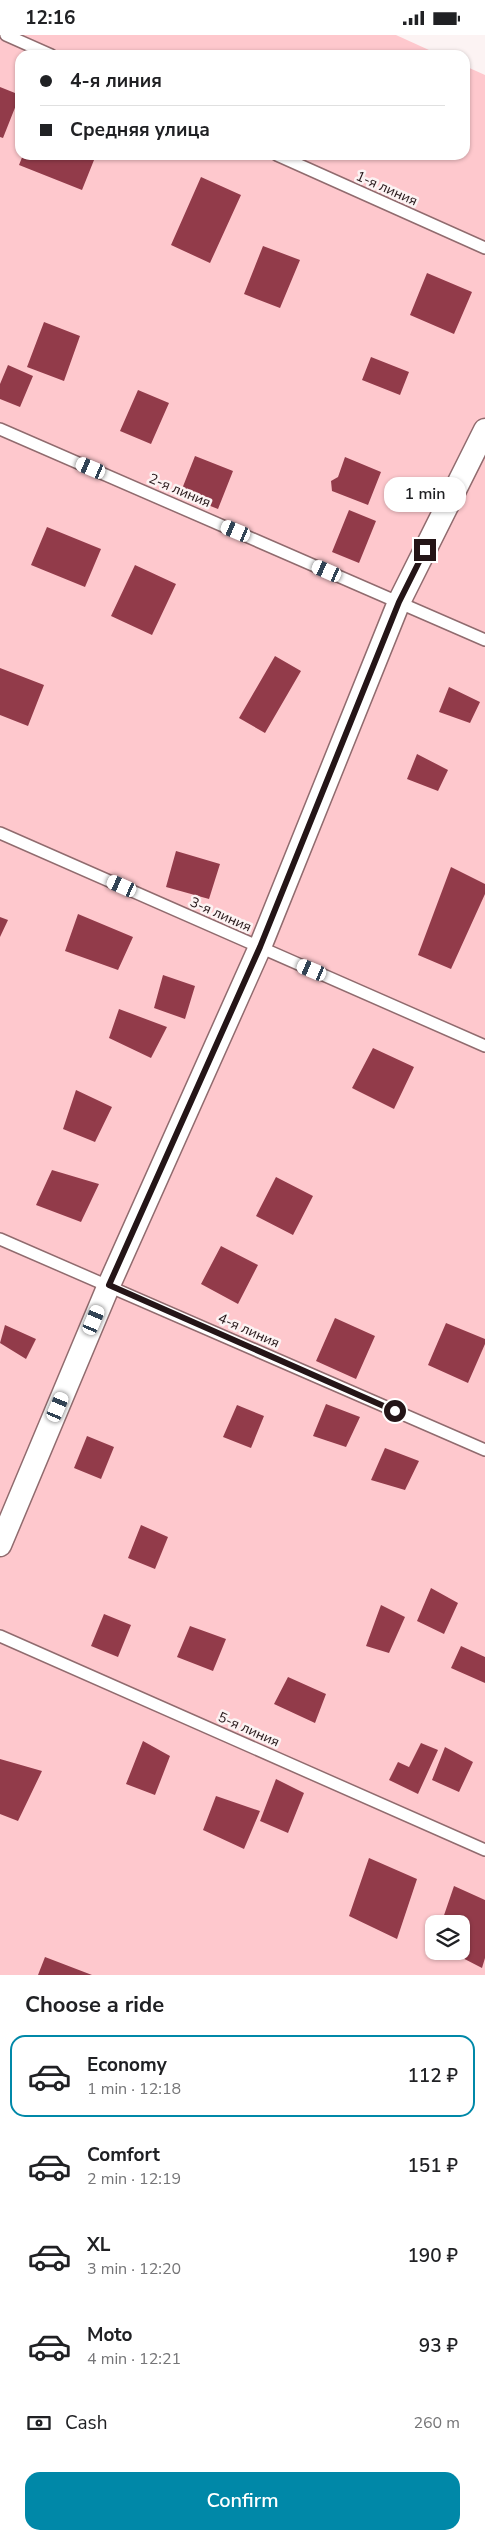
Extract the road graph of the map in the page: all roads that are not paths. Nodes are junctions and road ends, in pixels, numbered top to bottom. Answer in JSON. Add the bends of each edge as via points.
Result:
{"nodes":[{"id":1,"x":6,"y":35,"type":"edge"},
{"id":2,"x":40,"y":50,"type":"edge"},
{"id":3,"x":287,"y":160,"type":"edge"},
{"id":4,"x":485,"y":247,"type":"edge"},
{"id":5,"x":0,"y":429,"type":"edge"},
{"id":6,"x":485,"y":429,"type":"edge"},
{"id":7,"x":399,"y":602,"type":"junction"},
{"id":8,"x":485,"y":640,"type":"edge"},
{"id":9,"x":0,"y":833,"type":"edge"},
{"id":10,"x":260,"y":947,"type":"junction"},
{"id":11,"x":485,"y":1046,"type":"edge"},
{"id":12,"x":0,"y":1239,"type":"edge"},
{"id":13,"x":109,"y":1285,"type":"junction"},
{"id":14,"x":485,"y":1450,"type":"edge"},
{"id":15,"x":0,"y":1545,"type":"edge"},
{"id":16,"x":0,"y":1636,"type":"edge"},
{"id":17,"x":485,"y":1849,"type":"edge"}],
"edges":[{"from":1,"to":2,"type":"lane"},
{"from":3,"to":4,"type":"lane","name":"1-я линия"},
{"from":5,"to":7,"type":"lane","name":"2-я линия"},
{"from":6,"to":7,"type":"street"},
{"from":7,"to":8,"type":"lane","name":"2-я линия"},
{"from":7,"to":10,"type":"street"},
{"from":9,"to":10,"type":"lane","name":"3-я линия"},
{"from":10,"to":11,"type":"lane","name":"3-я линия"},
{"from":10,"to":13,"type":"street"},
{"from":12,"to":13,"type":"lane","name":"4-я линия"},
{"from":13,"to":14,"type":"lane","name":"4-я линия"},
{"from":13,"to":15,"type":"street"},
{"from":16,"to":17,"type":"lane","name":"5-я линия"}]}
